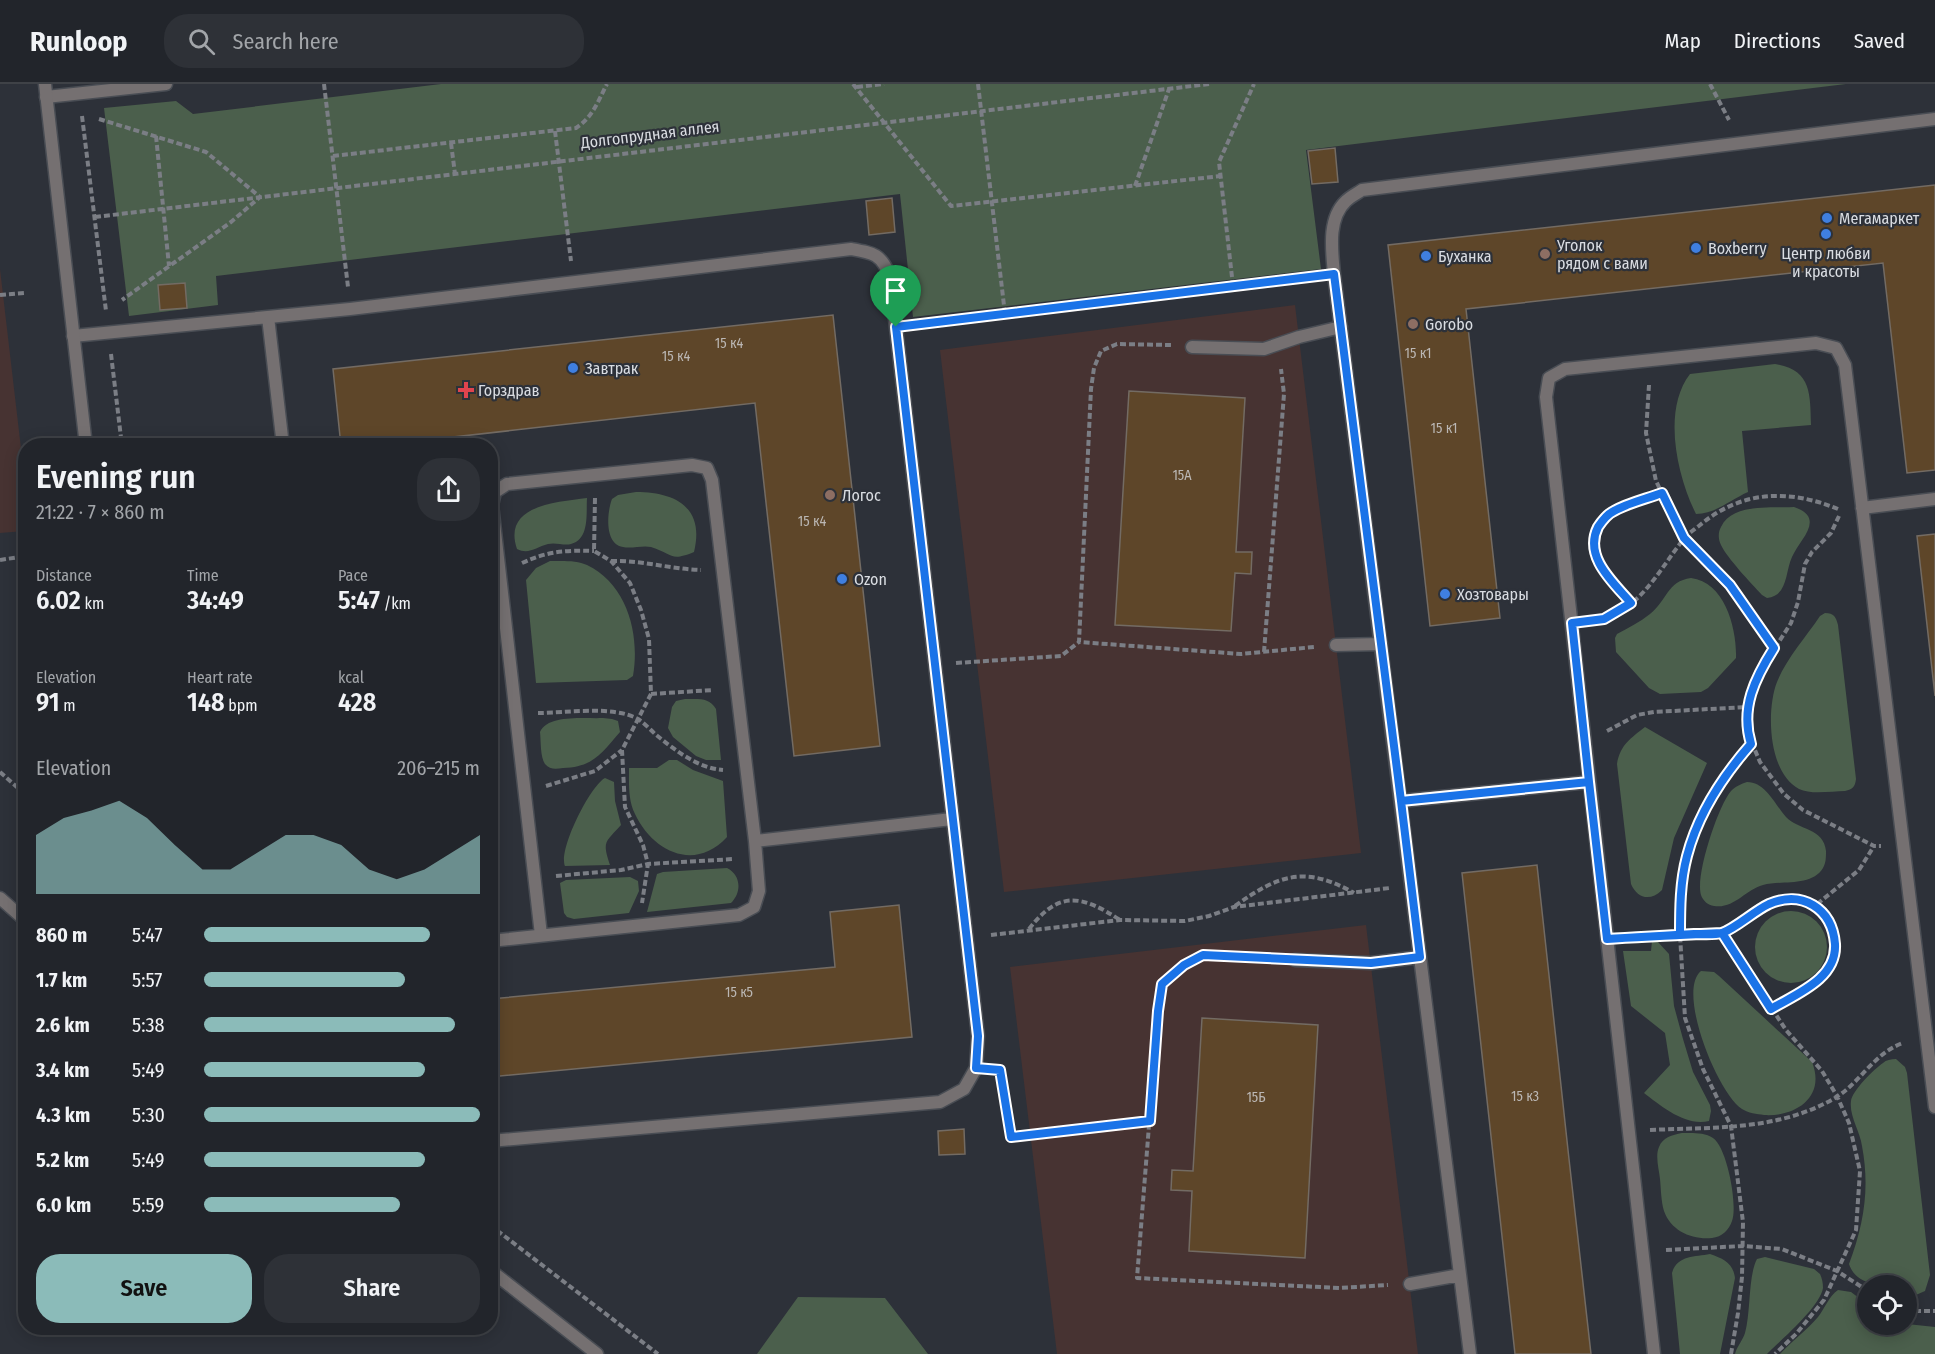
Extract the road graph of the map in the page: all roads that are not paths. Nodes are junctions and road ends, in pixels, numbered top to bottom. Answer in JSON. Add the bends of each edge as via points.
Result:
{"nodes":[{"id":1,"x":45,"y":84,"type":"edge"},
{"id":2,"x":166,"y":84,"type":"edge"},
{"id":3,"x":46,"y":97,"type":"junction"},
{"id":4,"x":1935,"y":119,"type":"edge"},
{"id":5,"x":268,"y":317,"type":"junction"},
{"id":6,"x":1341,"y":327,"type":"junction"},
{"id":7,"x":73,"y":336,"type":"junction"},
{"id":8,"x":1192,"y":347,"type":"road end"},
{"id":9,"x":85,"y":438,"type":"edge"},
{"id":10,"x":282,"y":438,"type":"edge"},
{"id":11,"x":498,"y":490,"type":"edge"},
{"id":12,"x":1935,"y":499,"type":"edge"},
{"id":13,"x":1862,"y":508,"type":"junction"},
{"id":14,"x":498,"y":556,"type":"edge"},
{"id":15,"x":1381,"y":644,"type":"junction"},
{"id":16,"x":1336,"y":645,"type":"road end"},
{"id":17,"x":1589,"y":782,"type":"junction"},
{"id":18,"x":1401,"y":801,"type":"junction"},
{"id":19,"x":952,"y":819,"type":"junction"},
{"id":20,"x":755,"y":841,"type":"junction"},
{"id":21,"x":0,"y":898,"type":"edge"},
{"id":22,"x":18,"y":914,"type":"edge"},
{"id":23,"x":541,"y":935,"type":"junction"},
{"id":24,"x":498,"y":940,"type":"edge"},
{"id":25,"x":1420,"y":957,"type":"junction"},
{"id":26,"x":1295,"y":960,"type":"road end"},
{"id":27,"x":1935,"y":1107,"type":"edge"},
{"id":28,"x":498,"y":1141,"type":"edge"},
{"id":29,"x":1460,"y":1275,"type":"junction"},
{"id":30,"x":498,"y":1276,"type":"edge"},
{"id":31,"x":1410,"y":1284,"type":"road end"},
{"id":32,"x":597,"y":1354,"type":"edge"},
{"id":33,"x":1470,"y":1354,"type":"edge"},
{"id":34,"x":1654,"y":1354,"type":"edge"}],
"edges":[{"from":1,"to":3,"type":"street"},
{"from":2,"to":3,"type":"street"},
{"from":3,"to":7,"type":"street"},
{"from":4,"to":6,"type":"street","via":[[1362,190],[1344,202],[1334,222],[1331,245]]},
{"from":5,"to":7,"type":"street"},
{"from":5,"to":10,"type":"street"},
{"from":5,"to":19,"type":"street","via":[[851,249],[870,252],[884,261],[890,276]]},
{"from":6,"to":8,"type":"street","via":[[1264,349]]},
{"from":6,"to":15,"type":"street"},
{"from":7,"to":9,"type":"street"},
{"from":11,"to":20,"type":"street","via":[[507,484],[595,474],[692,465],[707,468],[712,480]]},
{"from":12,"to":13,"type":"street"},
{"from":13,"to":17,"type":"street","via":[[1845,365],[1836,348],[1816,343],[1650,360],[1565,369],[1549,378],[1546,396]]},
{"from":13,"to":27,"type":"street"},
{"from":14,"to":23,"type":"street"},
{"from":15,"to":16,"type":"street"},
{"from":15,"to":18,"type":"street"},
{"from":17,"to":18,"type":"street"},
{"from":17,"to":34,"type":"street"},
{"from":18,"to":25,"type":"street"},
{"from":19,"to":20,"type":"street"},
{"from":19,"to":28,"type":"street","via":[[978,1036],[976,1068],[964,1089],[940,1102]]},
{"from":20,"to":23,"type":"street","via":[[759,891],[754,907],[739,915]]},
{"from":21,"to":22,"type":"street"},
{"from":23,"to":24,"type":"street"},
{"from":25,"to":26,"type":"street","via":[[1371,963]]},
{"from":25,"to":29,"type":"street"},
{"from":29,"to":31,"type":"street"},
{"from":29,"to":33,"type":"street"},
{"from":30,"to":32,"type":"street"}]}
